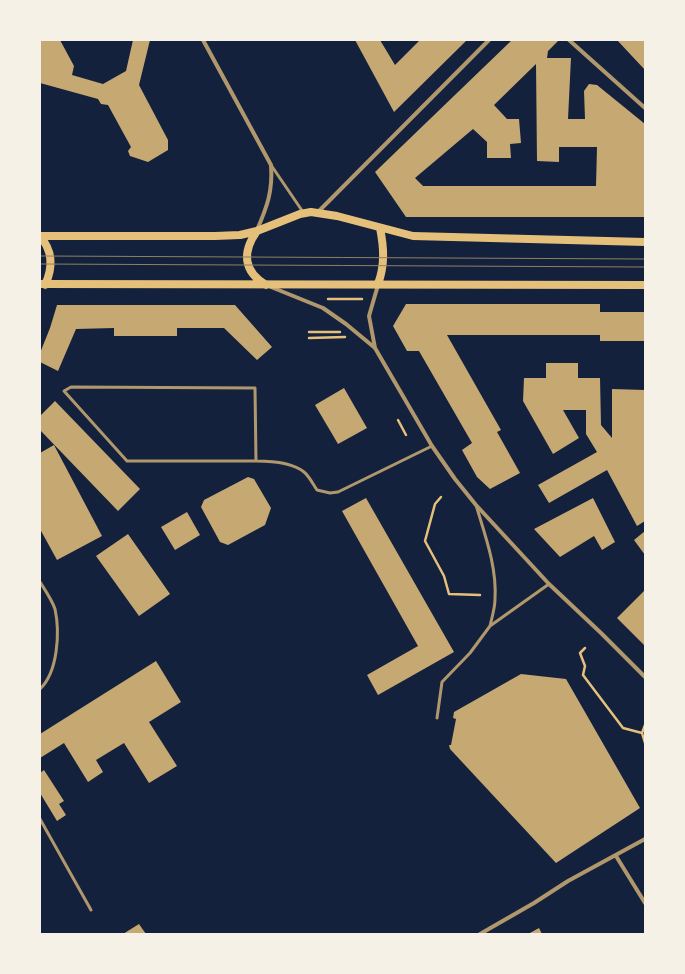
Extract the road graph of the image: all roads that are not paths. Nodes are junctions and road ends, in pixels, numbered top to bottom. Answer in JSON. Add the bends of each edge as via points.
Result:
{"nodes":[{"id":1,"x":203,"y":40,"type":"edge"},
{"id":2,"x":489,"y":40,"type":"edge"},
{"id":3,"x":570,"y":40,"type":"edge"},
{"id":4,"x":645,"y":108,"type":"edge"},
{"id":5,"x":271,"y":165,"type":"junction"},
{"id":6,"x":304,"y":213,"type":"junction"},
{"id":7,"x":317,"y":213,"type":"junction"},
{"id":8,"x":380,"y":228,"type":"junction"},
{"id":9,"x":257,"y":231,"type":"junction"},
{"id":10,"x":40,"y":236,"type":"edge"},
{"id":11,"x":645,"y":242,"type":"edge"},
{"id":12,"x":378,"y":284,"type":"junction"},
{"id":13,"x":266,"y":285,"type":"junction"},
{"id":14,"x":645,"y":285,"type":"edge"},
{"id":15,"x":42,"y":286,"type":"edge"},
{"id":16,"x":375,"y":348,"type":"junction"},
{"id":17,"x":432,"y":446,"type":"junction"},
{"id":18,"x":256,"y":461,"type":"junction"},
{"id":19,"x":476,"y":505,"type":"junction"},
{"id":20,"x":40,"y":582,"type":"edge"},
{"id":21,"x":549,"y":584,"type":"junction"},
{"id":22,"x":490,"y":626,"type":"junction"},
{"id":23,"x":645,"y":677,"type":"edge"},
{"id":24,"x":40,"y":689,"type":"edge"},
{"id":25,"x":437,"y":718,"type":"dead end"},
{"id":26,"x":40,"y":819,"type":"edge"},
{"id":27,"x":645,"y":839,"type":"edge"},
{"id":28,"x":616,"y":856,"type":"junction"},
{"id":29,"x":645,"y":903,"type":"edge"},
{"id":30,"x":91,"y":910,"type":"dead end"},
{"id":31,"x":480,"y":934,"type":"edge"}],
"edges":[{"from":1,"to":5,"type":"street"},
{"from":2,"to":7,"type":"street"},
{"from":3,"to":4,"type":"street"},
{"from":5,"to":6,"type":"lane"},
{"from":5,"to":9,"type":"street","via":[[270,200]]},
{"from":6,"to":7,"type":"main road"},
{"from":6,"to":9,"type":"main road"},
{"from":7,"to":8,"type":"main road"},
{"from":8,"to":11,"type":"main road","via":[[413,236]]},
{"from":8,"to":12,"type":"main road","via":[[383,266]]},
{"from":9,"to":10,"type":"main road","via":[[216,236]]},
{"from":9,"to":13,"type":"main road","via":[[248,247],[247,261],[254,276]]},
{"from":10,"to":15,"type":"main road","via":[[48,248],[51,261],[49,274]]},
{"from":12,"to":13,"type":"main road"},
{"from":12,"to":14,"type":"main road"},
{"from":12,"to":16,"type":"street","via":[[369,316]]},
{"from":13,"to":15,"type":"main road"},
{"from":13,"to":16,"type":"street","via":[[322,308]]},
{"from":16,"to":17,"type":"street"},
{"from":17,"to":18,"type":"lane","via":[[338,492],[330,493],[317,490],[305,472],[296,467],[270,461]]},
{"from":17,"to":19,"type":"street"},
{"from":18,"to":18,"type":"lane","via":[[127,461],[64,391],[71,387],[255,388]]},
{"from":19,"to":21,"type":"street"},
{"from":19,"to":22,"type":"lane","via":[[490,555],[492,572],[495,598]]},
{"from":20,"to":24,"type":"lane","via":[[54,609],[58,648],[45,684]]},
{"from":21,"to":22,"type":"lane"},
{"from":21,"to":23,"type":"street"},
{"from":22,"to":25,"type":"lane","via":[[470,653],[442,682]]},
{"from":26,"to":30,"type":"lane"},
{"from":27,"to":28,"type":"street"},
{"from":28,"to":29,"type":"street"},
{"from":28,"to":31,"type":"street","via":[[568,881],[534,904]]}]}
